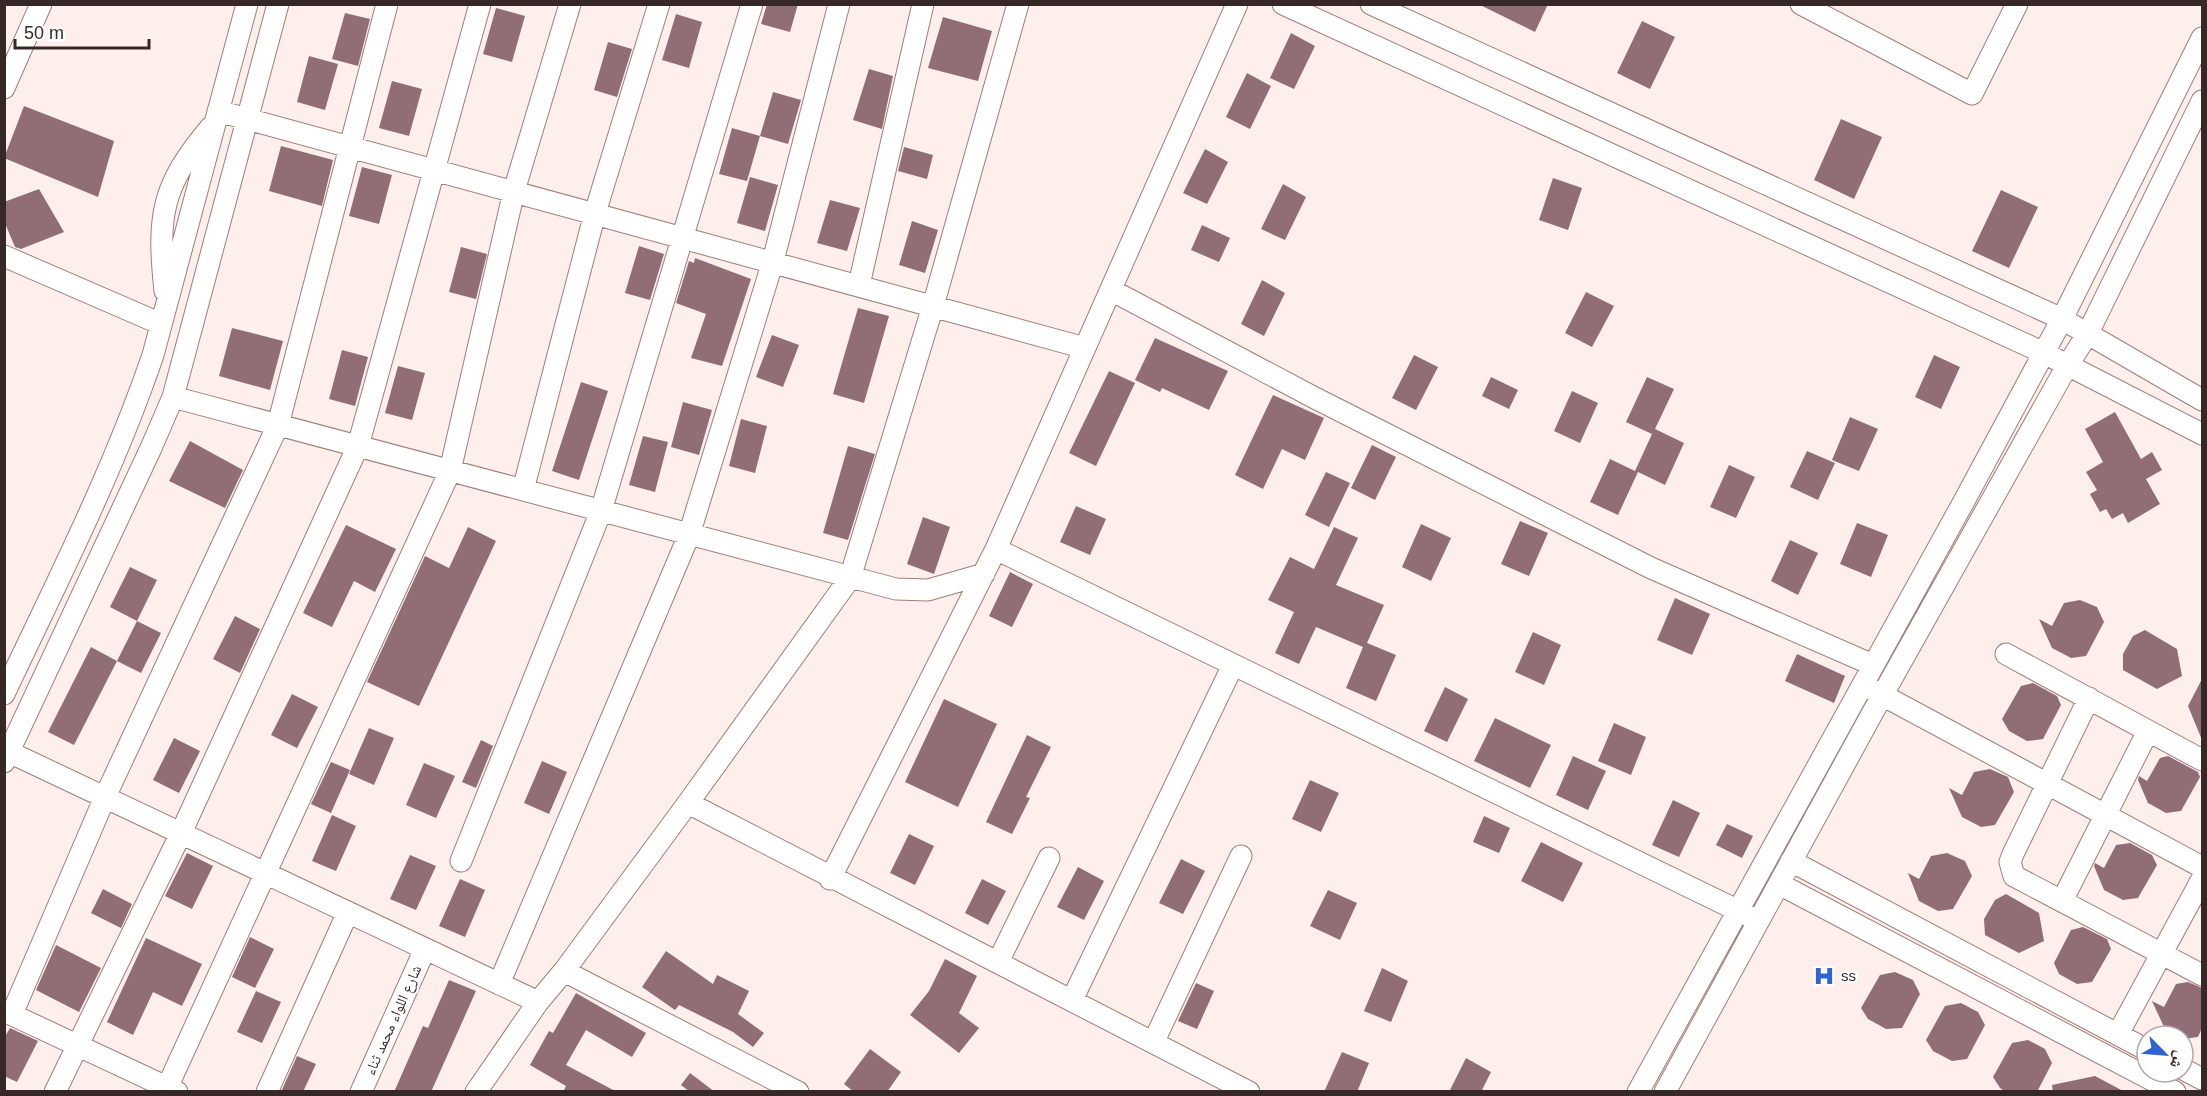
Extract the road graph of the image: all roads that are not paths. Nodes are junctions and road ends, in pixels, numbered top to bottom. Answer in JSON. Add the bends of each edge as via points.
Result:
{"nodes":[{"id":1,"x":41,"y":4,"type":"edge"},
{"id":2,"x":247,"y":4,"type":"edge"},
{"id":3,"x":278,"y":4,"type":"edge"},
{"id":4,"x":387,"y":4,"type":"edge"},
{"id":5,"x":480,"y":4,"type":"edge"},
{"id":6,"x":570,"y":4,"type":"edge"},
{"id":7,"x":659,"y":4,"type":"edge"},
{"id":8,"x":752,"y":4,"type":"edge"},
{"id":9,"x":839,"y":4,"type":"edge"},
{"id":10,"x":923,"y":4,"type":"edge"},
{"id":11,"x":1018,"y":4,"type":"edge"},
{"id":12,"x":1237,"y":4,"type":"edge"},
{"id":13,"x":1283,"y":4,"type":"edge"},
{"id":14,"x":1371,"y":4,"type":"edge"},
{"id":15,"x":1801,"y":4,"type":"edge"},
{"id":16,"x":2017,"y":4,"type":"edge"},
{"id":17,"x":2202,"y":38,"type":"edge"},
{"id":18,"x":4,"y":88,"type":"edge"},
{"id":19,"x":2202,"y":101,"type":"edge"},
{"id":20,"x":216,"y":116,"type":"junction"},
{"id":21,"x":248,"y":120,"type":"junction"},
{"id":22,"x":350,"y":147,"type":"junction"},
{"id":23,"x":434,"y":172,"type":"junction"},
{"id":24,"x":514,"y":191,"type":"junction"},
{"id":25,"x":595,"y":213,"type":"junction"},
{"id":26,"x":685,"y":237,"type":"junction"},
{"id":27,"x":4,"y":256,"type":"edge"},
{"id":28,"x":773,"y":261,"type":"junction"},
{"id":29,"x":859,"y":285,"type":"junction"},
{"id":30,"x":1111,"y":290,"type":"junction"},
{"id":31,"x":933,"y":306,"type":"junction"},
{"id":32,"x":164,"y":314,"type":"junction"},
{"id":33,"x":2062,"y":319,"type":"junction"},
{"id":34,"x":2087,"y":335,"type":"junction"},
{"id":35,"x":1085,"y":348,"type":"junction"},
{"id":36,"x":2042,"y":352,"type":"junction"},
{"id":37,"x":2067,"y":366,"type":"junction"},
{"id":38,"x":173,"y":396,"type":"junction"},
{"id":39,"x":2202,"y":400,"type":"edge"},
{"id":40,"x":278,"y":425,"type":"junction"},
{"id":41,"x":2202,"y":434,"type":"edge"},
{"id":42,"x":358,"y":446,"type":"junction"},
{"id":43,"x":450,"y":471,"type":"junction"},
{"id":44,"x":523,"y":490,"type":"junction"},
{"id":45,"x":601,"y":511,"type":"junction"},
{"id":46,"x":689,"y":535,"type":"junction"},
{"id":47,"x":76,"y":540,"type":"junction"},
{"id":48,"x":996,"y":549,"type":"junction"},
{"id":49,"x":102,"y":553,"type":"junction"},
{"id":50,"x":984,"y":573,"type":"junction"},
{"id":51,"x":850,"y":578,"type":"junction"},
{"id":52,"x":2006,"y":654,"type":"dead end"},
{"id":53,"x":1873,"y":664,"type":"junction"},
{"id":54,"x":1233,"y":665,"type":"junction"},
{"id":55,"x":1862,"y":684,"type":"junction"},
{"id":56,"x":4,"y":694,"type":"edge"},
{"id":57,"x":1882,"y":695,"type":"junction"},
{"id":58,"x":2089,"y":699,"type":"junction"},
{"id":59,"x":2148,"y":731,"type":"junction"},
{"id":60,"x":7,"y":757,"type":"edge"},
{"id":61,"x":2202,"y":760,"type":"edge"},
{"id":62,"x":2046,"y":783,"type":"junction"},
{"id":63,"x":105,"y":797,"type":"junction"},
{"id":64,"x":688,"y":803,"type":"junction"},
{"id":65,"x":2106,"y":815,"type":"junction"},
{"id":66,"x":181,"y":833,"type":"junction"},
{"id":67,"x":1241,"y":856,"type":"dead end"},
{"id":68,"x":1049,"y":858,"type":"dead end"},
{"id":69,"x":461,"y":861,"type":"dead end"},
{"id":70,"x":1791,"y":861,"type":"junction"},
{"id":71,"x":2202,"y":867,"type":"edge"},
{"id":72,"x":264,"y":873,"type":"junction"},
{"id":73,"x":830,"y":879,"type":"junction"},
{"id":74,"x":2202,"y":879,"type":"edge"},
{"id":75,"x":1779,"y":884,"type":"junction"},
{"id":76,"x":2062,"y":902,"type":"junction"},
{"id":77,"x":1737,"y":910,"type":"junction"},
{"id":78,"x":348,"y":912,"type":"junction"},
{"id":79,"x":1759,"y":921,"type":"junction"},
{"id":80,"x":425,"y":949,"type":"junction"},
{"id":81,"x":2163,"y":954,"type":"junction"},
{"id":82,"x":998,"y":962,"type":"junction"},
{"id":83,"x":564,"y":971,"type":"junction"},
{"id":84,"x":2202,"y":975,"type":"edge"},
{"id":85,"x":500,"y":984,"type":"junction"},
{"id":86,"x":1072,"y":1000,"type":"junction"},
{"id":87,"x":538,"y":1002,"type":"junction"},
{"id":88,"x":8,"y":1013,"type":"edge"},
{"id":89,"x":2118,"y":1034,"type":"junction"},
{"id":90,"x":1154,"y":1041,"type":"junction"},
{"id":91,"x":2135,"y":1043,"type":"edge"},
{"id":92,"x":79,"y":1044,"type":"junction"},
{"id":93,"x":170,"y":1090,"type":"edge"},
{"id":94,"x":55,"y":1092,"type":"edge"},
{"id":95,"x":267,"y":1092,"type":"edge"},
{"id":96,"x":361,"y":1092,"type":"edge"},
{"id":97,"x":476,"y":1092,"type":"edge"},
{"id":98,"x":798,"y":1092,"type":"edge"},
{"id":99,"x":1249,"y":1092,"type":"edge"},
{"id":100,"x":1638,"y":1092,"type":"edge"},
{"id":101,"x":1665,"y":1092,"type":"edge"},
{"id":102,"x":2175,"y":1092,"type":"edge"}],
"edges":[{"from":1,"to":18,"type":"street"},
{"from":2,"to":20,"type":"street"},
{"from":3,"to":21,"type":"street"},
{"from":4,"to":22,"type":"street"},
{"from":5,"to":23,"type":"street"},
{"from":6,"to":24,"type":"street"},
{"from":7,"to":25,"type":"street"},
{"from":8,"to":26,"type":"street"},
{"from":9,"to":28,"type":"street"},
{"from":10,"to":29,"type":"street"},
{"from":11,"to":31,"type":"street"},
{"from":12,"to":30,"type":"street"},
{"from":13,"to":36,"type":"street"},
{"from":14,"to":33,"type":"street"},
{"from":15,"to":16,"type":"street","via":[[1972,94]]},
{"from":17,"to":33,"type":"street"},
{"from":19,"to":34,"type":"street"},
{"from":20,"to":21,"type":"street"},
{"from":20,"to":32,"type":"street"},
{"from":21,"to":22,"type":"street"},
{"from":21,"to":38,"type":"street"},
{"from":22,"to":23,"type":"street"},
{"from":22,"to":40,"type":"street"},
{"from":23,"to":24,"type":"street"},
{"from":23,"to":42,"type":"street"},
{"from":24,"to":25,"type":"street"},
{"from":24,"to":43,"type":"street"},
{"from":25,"to":26,"type":"street"},
{"from":25,"to":44,"type":"street"},
{"from":26,"to":28,"type":"street"},
{"from":26,"to":45,"type":"street"},
{"from":27,"to":32,"type":"street"},
{"from":28,"to":29,"type":"street"},
{"from":28,"to":46,"type":"street"},
{"from":29,"to":31,"type":"street"},
{"from":30,"to":35,"type":"street"},
{"from":30,"to":53,"type":"street","via":[[1313,398],[1651,568]]},
{"from":31,"to":35,"type":"street"},
{"from":31,"to":51,"type":"street"},
{"from":32,"to":47,"type":"street","via":[[138,399]]},
{"from":33,"to":34,"type":"street"},
{"from":33,"to":36,"type":"street"},
{"from":34,"to":37,"type":"street"},
{"from":34,"to":39,"type":"street"},
{"from":35,"to":48,"type":"street"},
{"from":36,"to":37,"type":"street"},
{"from":36,"to":53,"type":"street"},
{"from":37,"to":41,"type":"street"},
{"from":37,"to":57,"type":"street"},
{"from":38,"to":40,"type":"street"},
{"from":38,"to":49,"type":"street"},
{"from":40,"to":42,"type":"street"},
{"from":40,"to":63,"type":"street"},
{"from":42,"to":43,"type":"street"},
{"from":42,"to":66,"type":"street"},
{"from":43,"to":44,"type":"street"},
{"from":43,"to":72,"type":"street"},
{"from":44,"to":45,"type":"street"},
{"from":45,"to":46,"type":"street"},
{"from":45,"to":69,"type":"street"},
{"from":46,"to":51,"type":"street"},
{"from":46,"to":85,"type":"street"},
{"from":47,"to":49,"type":"street"},
{"from":47,"to":56,"type":"street"},
{"from":48,"to":50,"type":"street"},
{"from":48,"to":54,"type":"street"},
{"from":49,"to":60,"type":"street"},
{"from":50,"to":51,"type":"street","via":[[927,590],[896,589]]},
{"from":50,"to":73,"type":"street"},
{"from":51,"to":64,"type":"street"},
{"from":52,"to":58,"type":"street"},
{"from":53,"to":55,"type":"street"},
{"from":54,"to":77,"type":"street"},
{"from":54,"to":86,"type":"street"},
{"from":55,"to":57,"type":"street"},
{"from":55,"to":77,"type":"street"},
{"from":57,"to":62,"type":"street"},
{"from":57,"to":70,"type":"street"},
{"from":58,"to":59,"type":"street"},
{"from":58,"to":62,"type":"street"},
{"from":59,"to":61,"type":"street"},
{"from":59,"to":65,"type":"street"},
{"from":60,"to":63,"type":"street"},
{"from":62,"to":65,"type":"street"},
{"from":62,"to":76,"type":"street","via":[[2013,854],[2011,868],[2014,876]]},
{"from":63,"to":66,"type":"street"},
{"from":63,"to":88,"type":"street"},
{"from":64,"to":73,"type":"street"},
{"from":64,"to":83,"type":"street"},
{"from":65,"to":71,"type":"street"},
{"from":65,"to":76,"type":"street"},
{"from":66,"to":72,"type":"street"},
{"from":66,"to":92,"type":"street"},
{"from":67,"to":90,"type":"street"},
{"from":68,"to":82,"type":"street"},
{"from":70,"to":75,"type":"street"},
{"from":70,"to":89,"type":"street"},
{"from":72,"to":78,"type":"street"},
{"from":72,"to":93,"type":"street"},
{"from":73,"to":82,"type":"street"},
{"from":74,"to":81,"type":"street"},
{"from":75,"to":79,"type":"street"},
{"from":75,"to":102,"type":"street"},
{"from":76,"to":81,"type":"street"},
{"from":77,"to":79,"type":"street"},
{"from":77,"to":100,"type":"street"},
{"from":78,"to":80,"type":"street"},
{"from":78,"to":95,"type":"street"},
{"from":79,"to":101,"type":"street"},
{"from":80,"to":85,"type":"street"},
{"from":80,"to":96,"type":"street","name":"شارع اللواء محمد ثناء"},
{"from":81,"to":84,"type":"street"},
{"from":81,"to":89,"type":"street"},
{"from":82,"to":86,"type":"street"},
{"from":83,"to":87,"type":"street"},
{"from":83,"to":98,"type":"street"},
{"from":85,"to":87,"type":"street"},
{"from":86,"to":90,"type":"street"},
{"from":87,"to":97,"type":"street"},
{"from":88,"to":92,"type":"street"},
{"from":89,"to":91,"type":"street"},
{"from":90,"to":99,"type":"street"},
{"from":92,"to":93,"type":"street"},
{"from":92,"to":94,"type":"street"}]}
